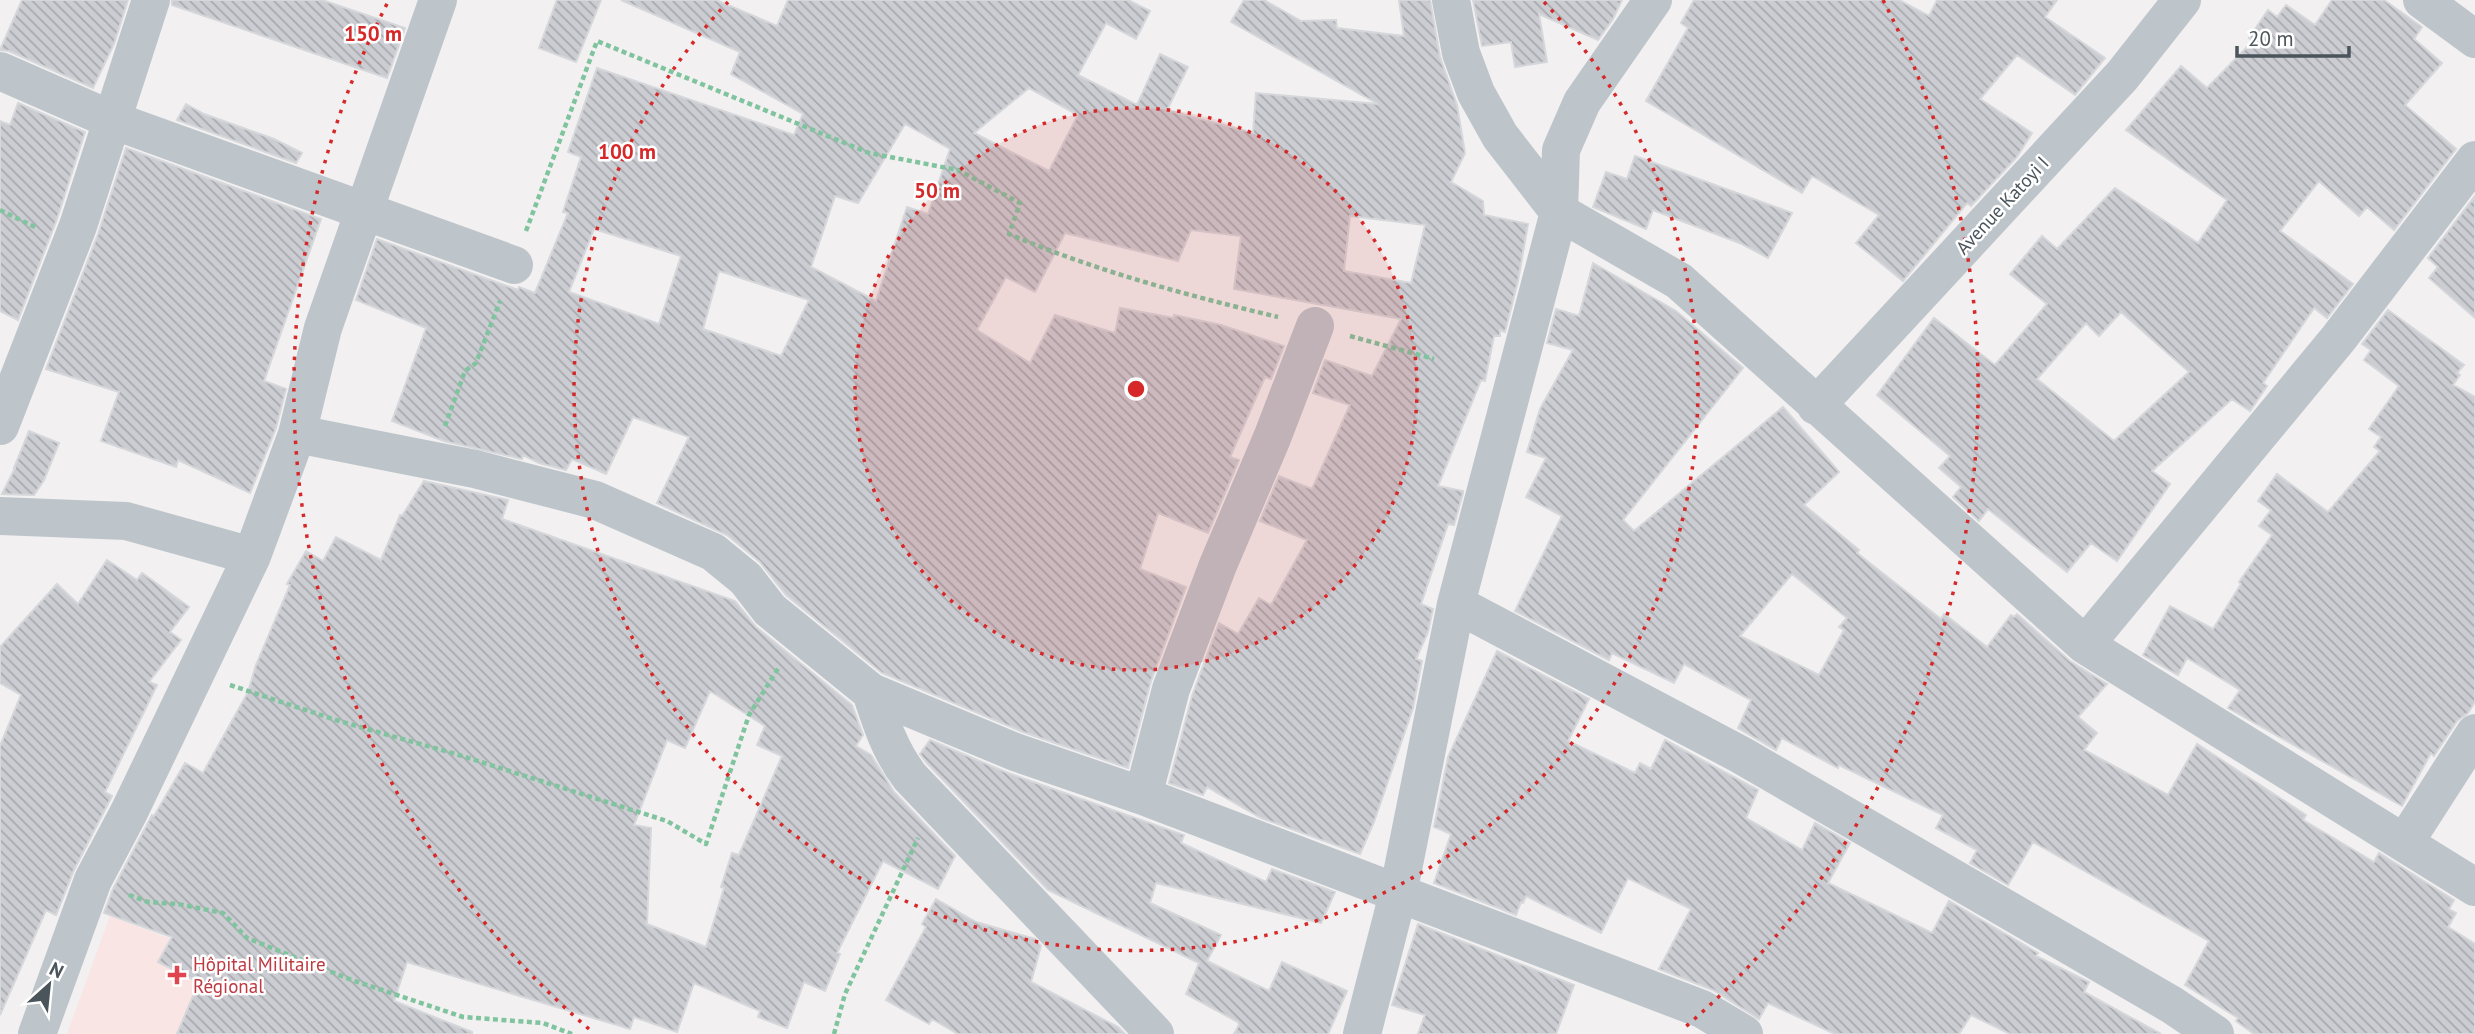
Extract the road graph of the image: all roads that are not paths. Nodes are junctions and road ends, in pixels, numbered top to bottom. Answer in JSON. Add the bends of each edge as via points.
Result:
{"nodes":[{"id":1,"x":151,"y":0,"type":"edge"},
{"id":2,"x":438,"y":0,"type":"edge"},
{"id":3,"x":1451,"y":0,"type":"edge"},
{"id":4,"x":1653,"y":0,"type":"edge"},
{"id":5,"x":2182,"y":0,"type":"edge"},
{"id":6,"x":2422,"y":0,"type":"edge"},
{"id":7,"x":2475,"y":39,"type":"edge"},
{"id":8,"x":0,"y":71,"type":"edge"},
{"id":9,"x":112,"y":121,"type":"junction"},
{"id":10,"x":2475,"y":160,"type":"edge"},
{"id":11,"x":364,"y":211,"type":"junction"},
{"id":12,"x":1559,"y":212,"type":"junction"},
{"id":13,"x":514,"y":265,"type":"dead end"},
{"id":14,"x":1315,"y":326,"type":"road end"},
{"id":15,"x":1816,"y":405,"type":"junction"},
{"id":16,"x":0,"y":426,"type":"edge"},
{"id":17,"x":297,"y":433,"type":"junction"},
{"id":18,"x":0,"y":516,"type":"edge"},
{"id":19,"x":252,"y":556,"type":"junction"},
{"id":20,"x":1456,"y":604,"type":"junction"},
{"id":21,"x":2085,"y":645,"type":"junction"},
{"id":22,"x":870,"y":692,"type":"junction"},
{"id":23,"x":2475,"y":733,"type":"edge"},
{"id":24,"x":1143,"y":796,"type":"junction"},
{"id":25,"x":2405,"y":842,"type":"junction"},
{"id":26,"x":2475,"y":887,"type":"edge"},
{"id":27,"x":1398,"y":894,"type":"junction"},
{"id":28,"x":37,"y":1034,"type":"edge"},
{"id":29,"x":1155,"y":1034,"type":"edge"},
{"id":30,"x":1362,"y":1034,"type":"edge"},
{"id":31,"x":1744,"y":1034,"type":"edge"},
{"id":32,"x":2215,"y":1034,"type":"edge"}],
"edges":[{"from":1,"to":9,"type":"street"},
{"from":2,"to":11,"type":"street"},
{"from":3,"to":12,"type":"street","via":[[1461,53],[1476,93],[1500,136]]},
{"from":4,"to":12,"type":"street","via":[[1582,102],[1560,150]]},
{"from":5,"to":15,"type":"street","name":"Avenue Katoyi I","via":[[2127,71]]},
{"from":6,"to":7,"type":"street"},
{"from":8,"to":9,"type":"street"},
{"from":9,"to":11,"type":"street"},
{"from":9,"to":16,"type":"street","via":[[78,226]]},
{"from":10,"to":21,"type":"street","via":[[2338,339]]},
{"from":11,"to":13,"type":"street"},
{"from":11,"to":17,"type":"street","via":[[323,328]]},
{"from":12,"to":15,"type":"street","via":[[1679,281]]},
{"from":12,"to":20,"type":"street"},
{"from":14,"to":24,"type":"street","via":[[1171,689]]},
{"from":15,"to":21,"type":"street"},
{"from":17,"to":19,"type":"street"},
{"from":17,"to":22,"type":"street","via":[[595,500],[713,552],[746,579],[770,610]]},
{"from":18,"to":19,"type":"street","via":[[125,520]]},
{"from":19,"to":28,"type":"street","via":[[93,880]]},
{"from":20,"to":27,"type":"street"},
{"from":20,"to":32,"type":"street","via":[[1753,762]]},
{"from":21,"to":25,"type":"street"},
{"from":22,"to":24,"type":"street","via":[[1015,752]]},
{"from":22,"to":29,"type":"street","via":[[895,756]]},
{"from":23,"to":25,"type":"street"},
{"from":24,"to":27,"type":"street"},
{"from":25,"to":26,"type":"street"},
{"from":27,"to":30,"type":"street"},
{"from":27,"to":31,"type":"street","via":[[1702,1009]]}]}
